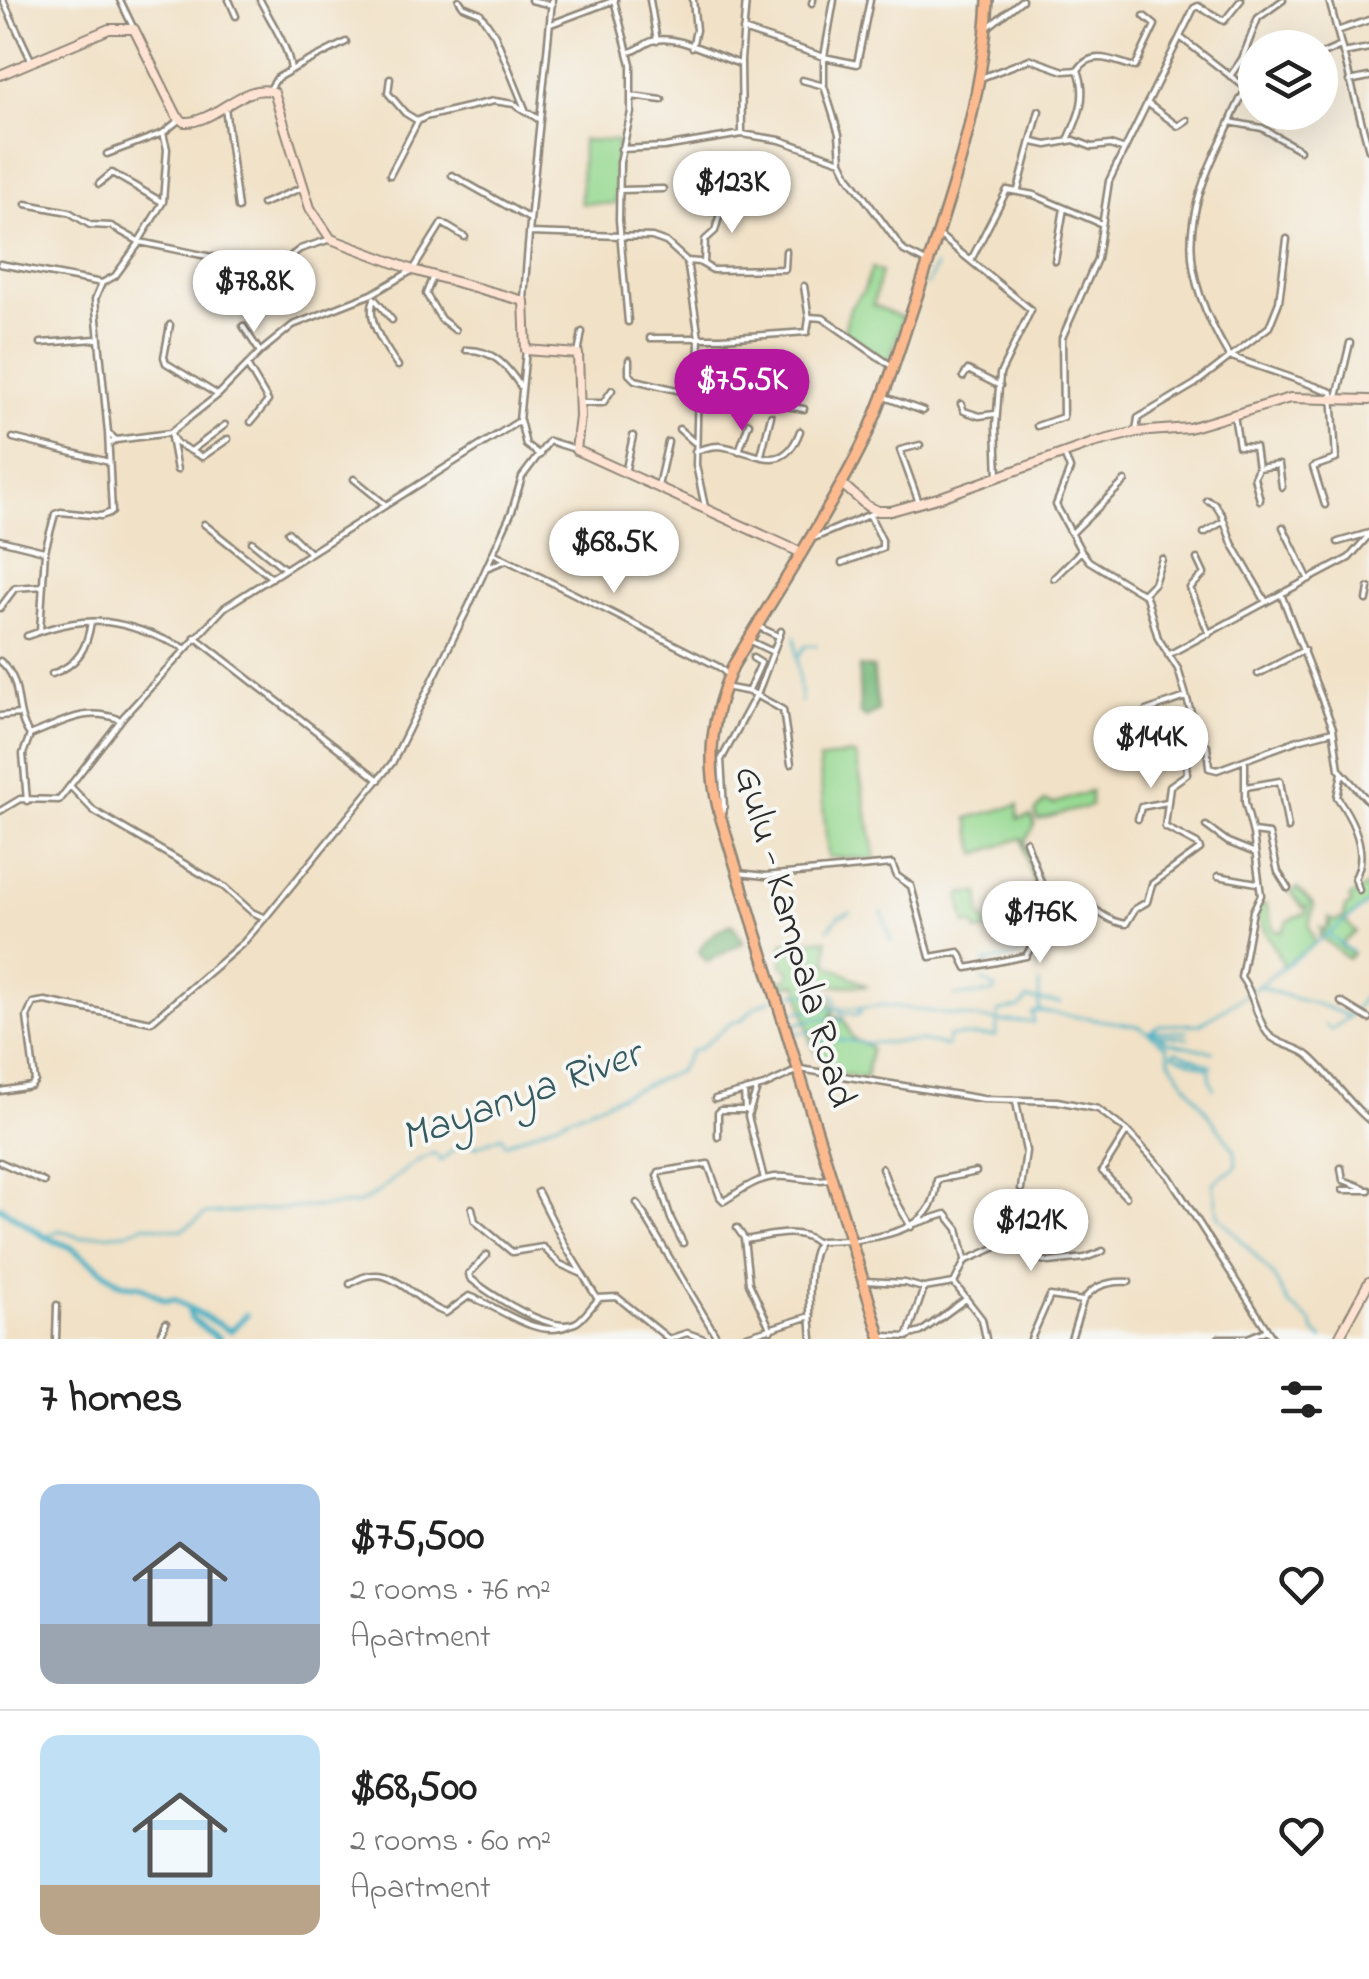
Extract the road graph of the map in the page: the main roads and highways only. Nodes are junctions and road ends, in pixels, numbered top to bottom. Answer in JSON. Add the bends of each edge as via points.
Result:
{"nodes":[{"id":1,"x":988,"y":0,"type":"edge"},
{"id":2,"x":881,"y":1338,"type":"edge"}],
"edges":[{"from":1,"to":2,"type":"main road","name":"Gulu - Kampala Road","via":[[981,78],[893,367],[858,456],[731,671],[709,753],[720,816]]}]}
